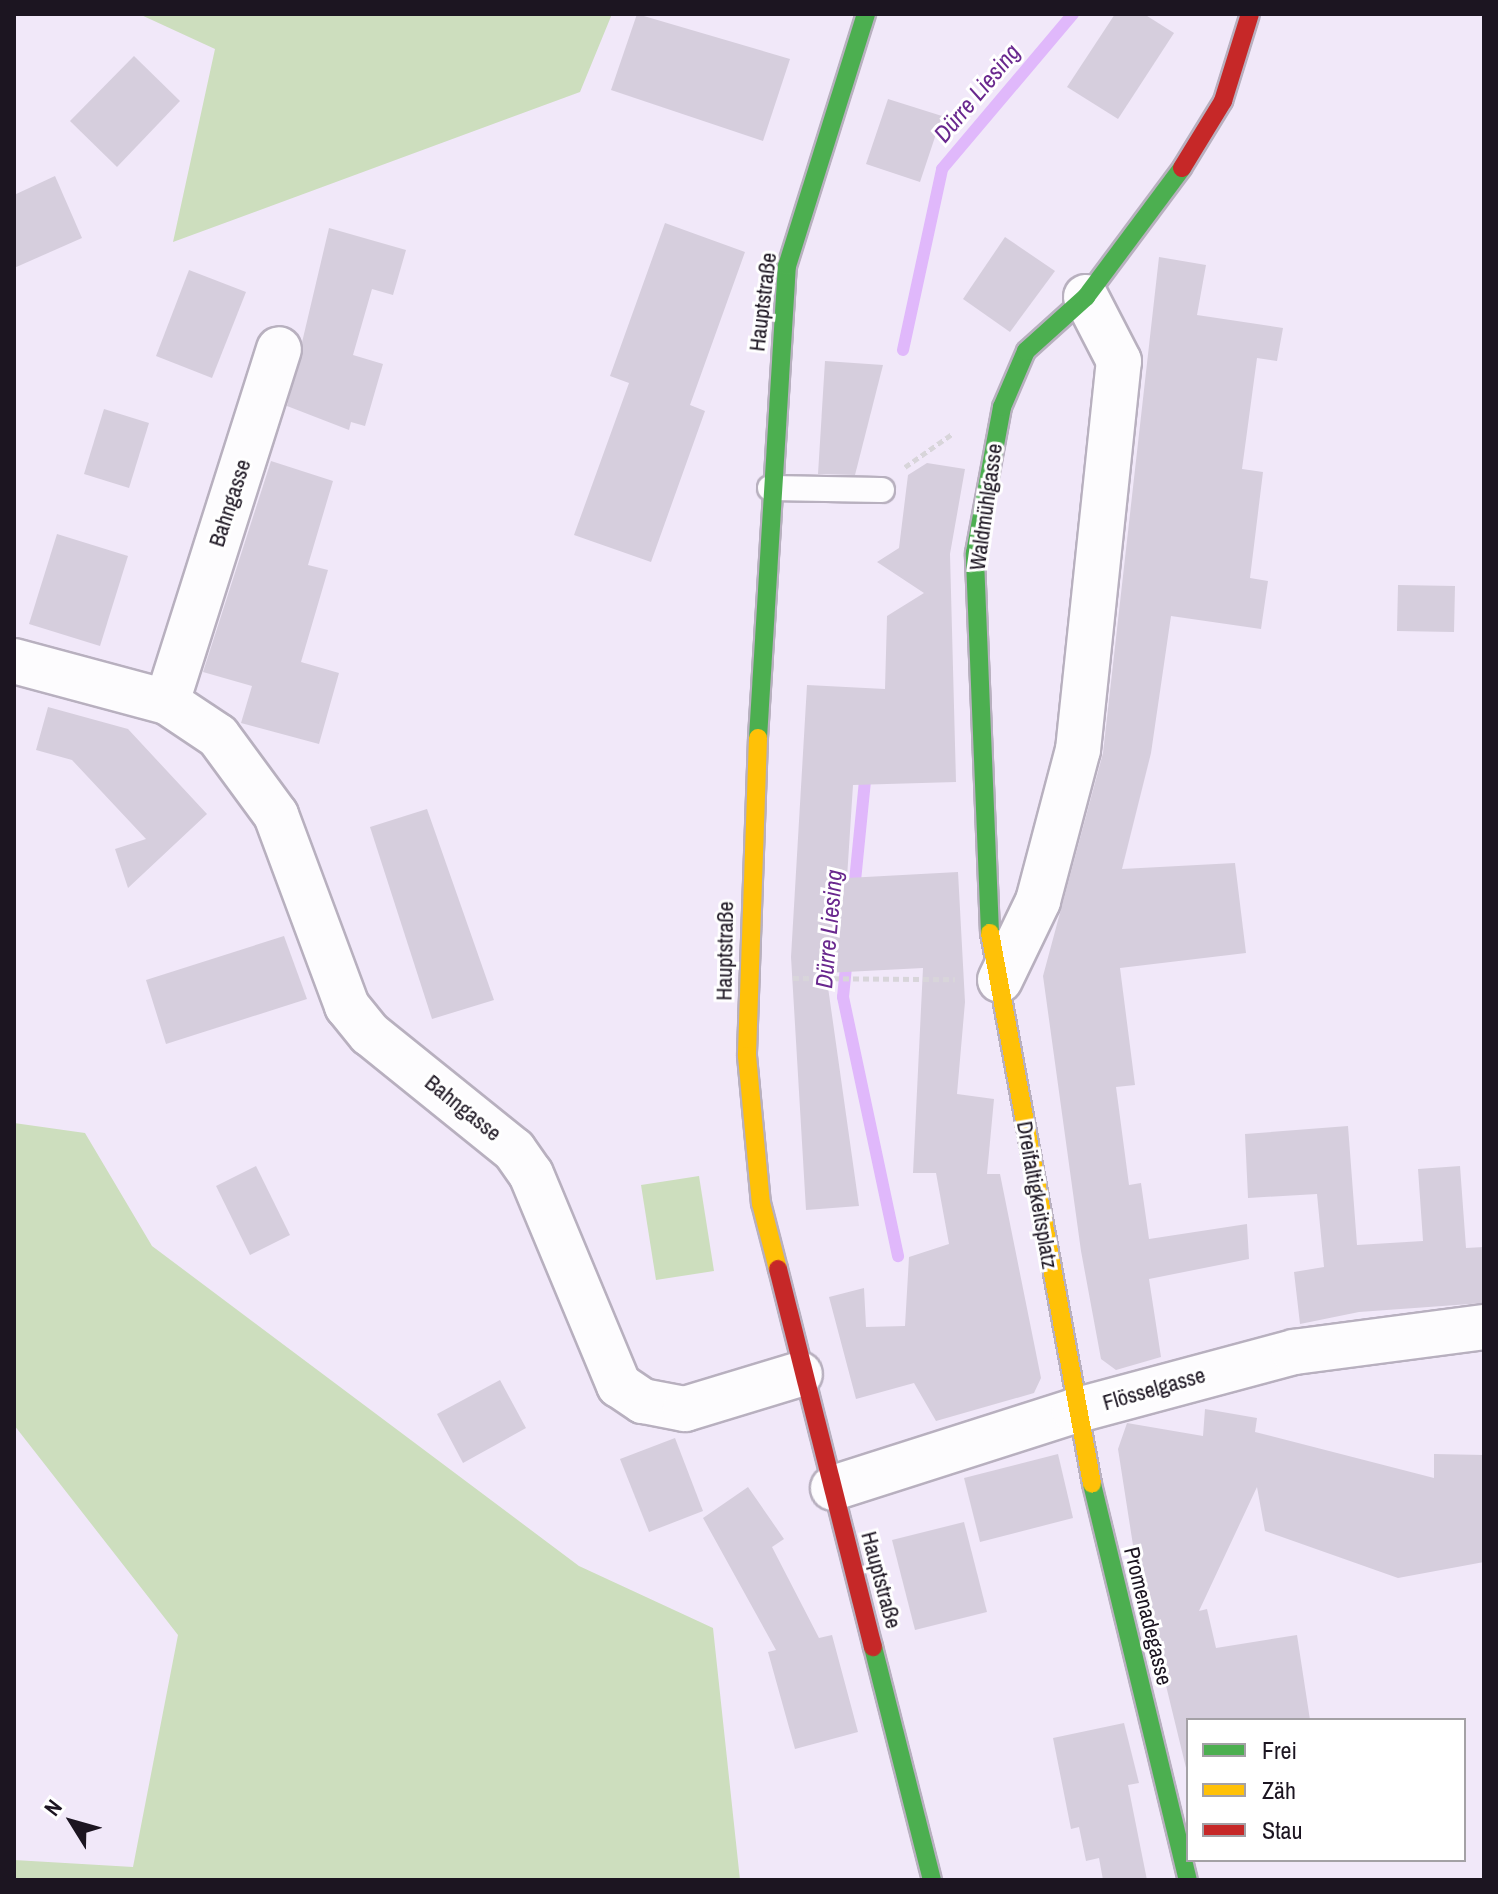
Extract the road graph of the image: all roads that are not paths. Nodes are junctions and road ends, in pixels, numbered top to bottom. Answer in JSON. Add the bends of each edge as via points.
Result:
{"nodes":[{"id":1,"x":866,"y":14,"type":"edge"},
{"id":2,"x":1250,"y":14,"type":"edge"},
{"id":3,"x":1086,"y":297,"type":"junction"},
{"id":4,"x":279,"y":349,"type":"dead end"},
{"id":5,"x":770,"y":488,"type":"junction"},
{"id":6,"x":882,"y":490,"type":"road end"},
{"id":7,"x":14,"y":661,"type":"edge"},
{"id":8,"x":167,"y":702,"type":"junction"},
{"id":9,"x":975,"y":749,"type":"joint"},
{"id":10,"x":1000,"y":980,"type":"junction"},
{"id":11,"x":1484,"y":1327,"type":"edge"},
{"id":12,"x":800,"y":1374,"type":"junction"},
{"id":13,"x":1074,"y":1411,"type":"junction"},
{"id":14,"x":833,"y":1488,"type":"junction"},
{"id":15,"x":932,"y":1880,"type":"edge"},
{"id":16,"x":1188,"y":1880,"type":"edge"}],
"edges":[{"from":1,"to":5,"type":"street","name":"Hauptstraße","via":[[787,266]]},
{"from":2,"to":3,"type":"street","name":"Waldmühlgasse","via":[[1207,129]]},
{"from":3,"to":9,"type":"street","name":"Waldmühlgasse","via":[[1026,351],[1002,407],[975,553]]},
{"from":3,"to":10,"type":"street","via":[[1119,361],[1078,750],[1038,901]]},
{"from":4,"to":8,"type":"street","name":"Bahngasse"},
{"from":5,"to":6,"type":"lane"},
{"from":5,"to":12,"type":"street","name":"Hauptstraße","via":[[748,978],[761,1203]]},
{"from":7,"to":8,"type":"street","name":"Bahngasse"},
{"from":8,"to":12,"type":"street","name":"Bahngasse","via":[[218,736],[276,815],[347,1006],[370,1034],[514,1150],[531,1174],[619,1385],[643,1401],[685,1409]]},
{"from":9,"to":10,"type":"street","name":"Dreifaltigkeitsplatz","via":[[984,898]]},
{"from":10,"to":13,"type":"street","name":"Dreifaltigkeitsplatz"},
{"from":11,"to":13,"type":"street","name":"Flösselgasse","via":[[1294,1352]]},
{"from":12,"to":14,"type":"street","name":"Hauptstraße"},
{"from":13,"to":14,"type":"street","name":"Flösselgasse"},
{"from":13,"to":16,"type":"street","name":"Promenadegasse"},
{"from":14,"to":15,"type":"street","name":"Hauptstraße"}]}
